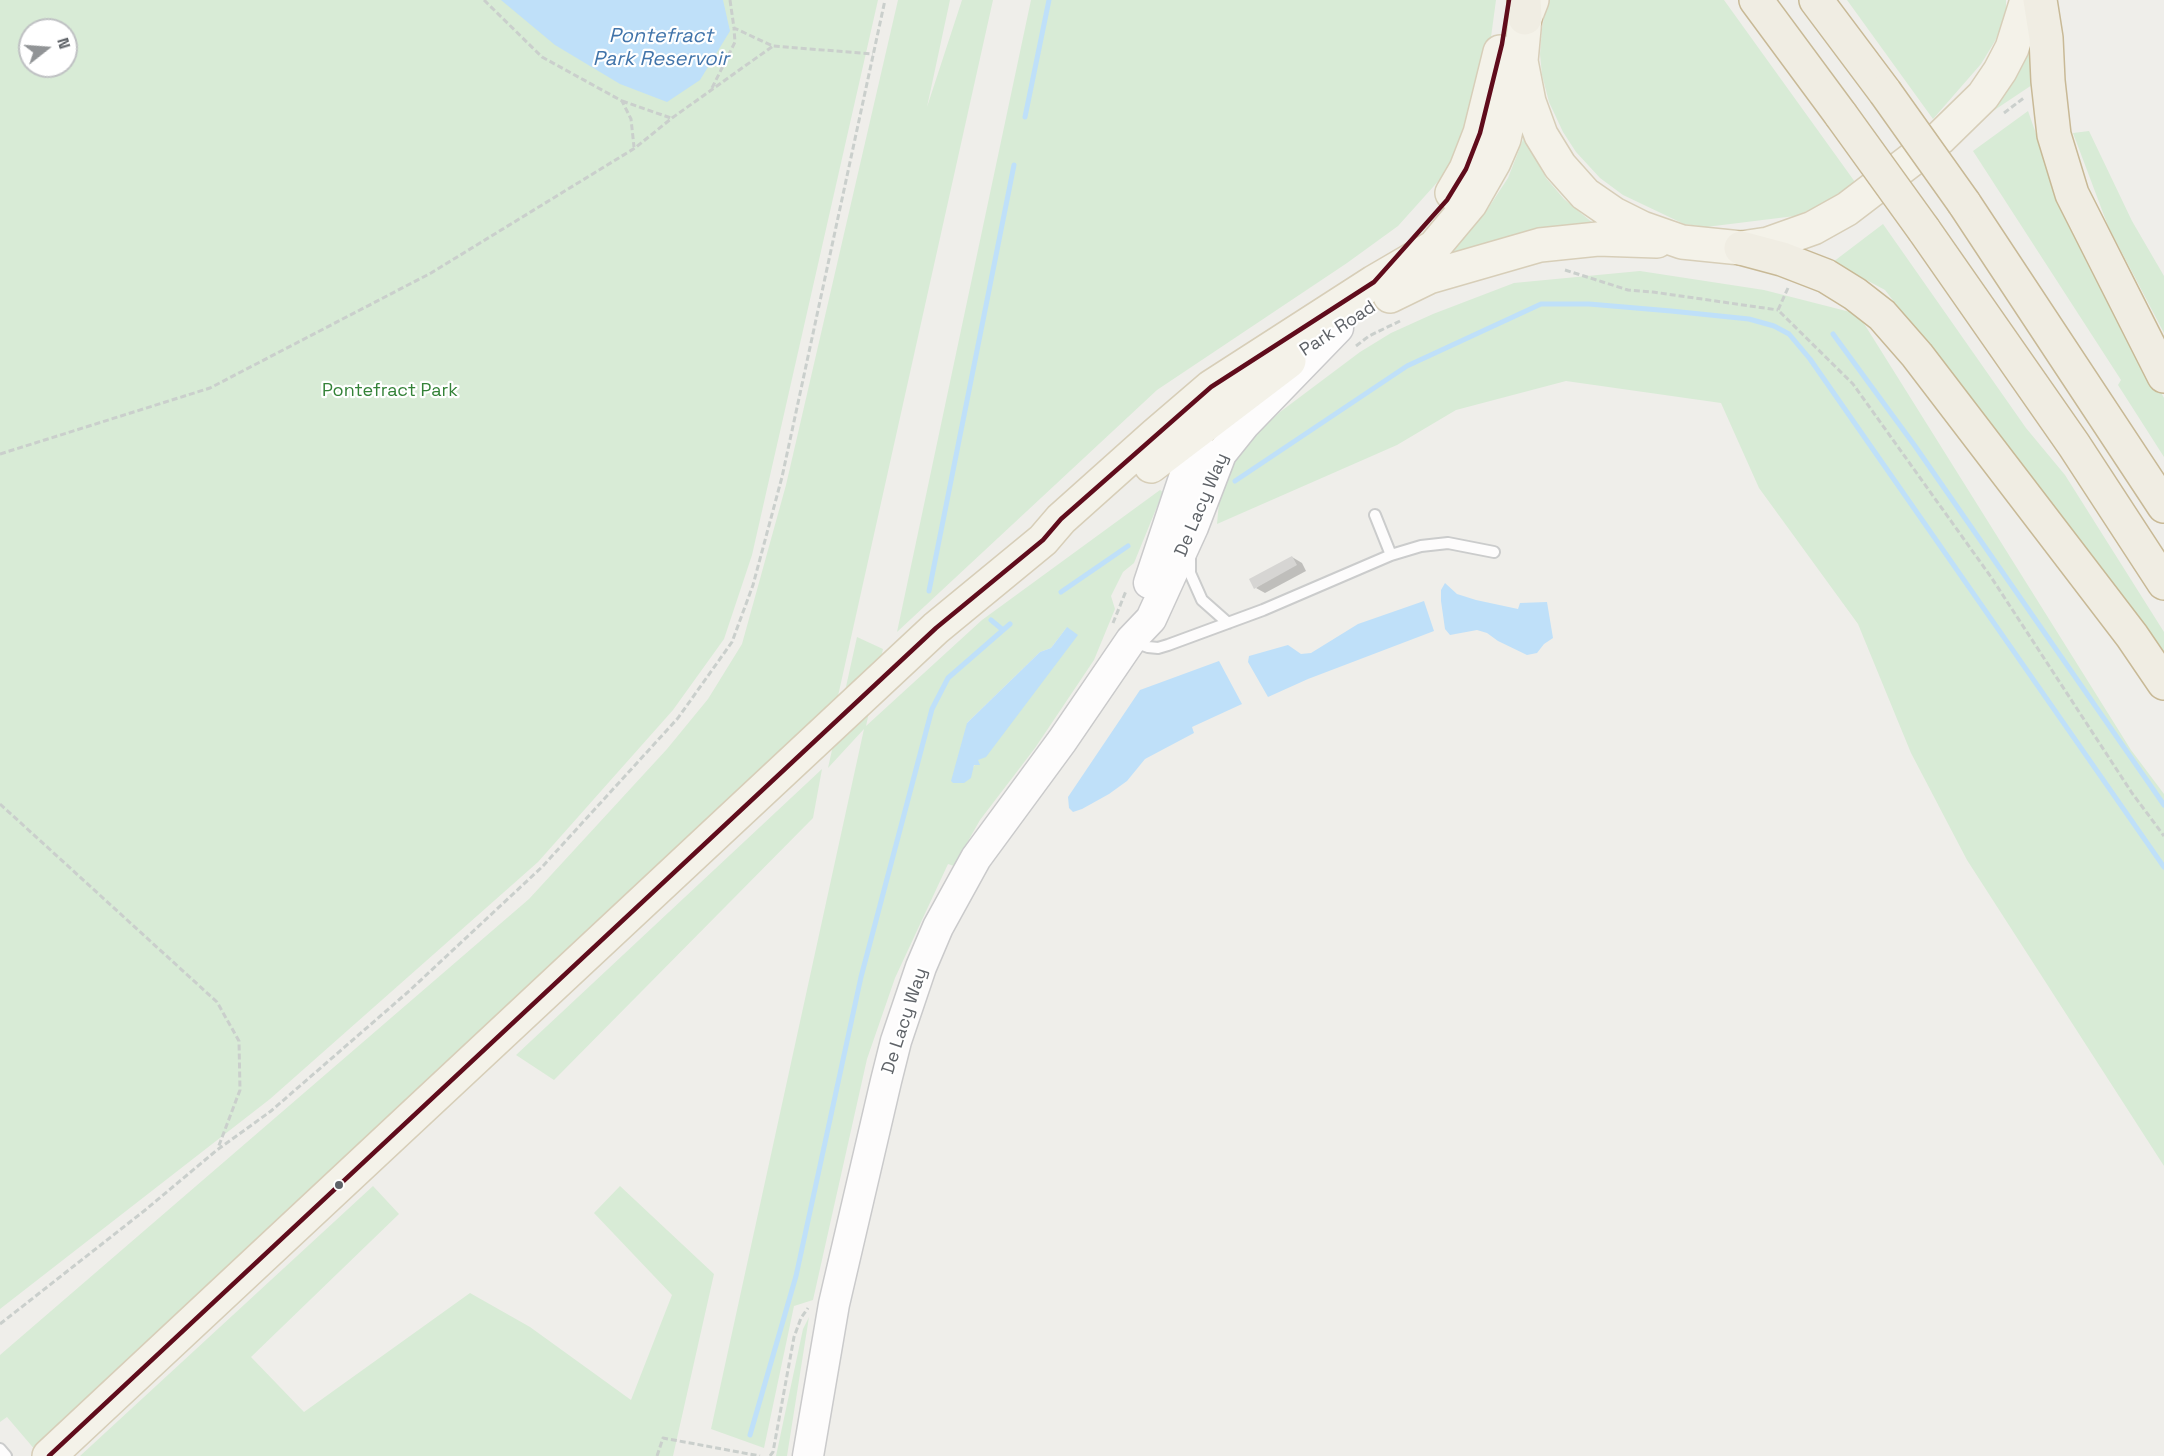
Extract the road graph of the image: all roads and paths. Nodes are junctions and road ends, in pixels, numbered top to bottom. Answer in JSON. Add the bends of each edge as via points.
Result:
{"nodes":[{"id":1,"x":484,"y":0,"type":"edge"},
{"id":2,"x":730,"y":0,"type":"edge"},
{"id":3,"x":885,"y":0,"type":"edge"},
{"id":4,"x":1756,"y":0,"type":"edge"},
{"id":5,"x":1816,"y":0,"type":"edge"},
{"id":6,"x":2027,"y":0,"type":"edge"},
{"id":7,"x":2040,"y":0,"type":"edge"},
{"id":8,"x":1523,"y":4,"type":"edge"},
{"id":9,"x":734,"y":28,"type":"junction"},
{"id":10,"x":773,"y":46,"type":"junction"},
{"id":11,"x":873,"y":54,"type":"junction"},
{"id":12,"x":1521,"y":61,"type":"junction"},
{"id":13,"x":711,"y":90,"type":"junction"},
{"id":14,"x":622,"y":101,"type":"junction"},
{"id":15,"x":672,"y":118,"type":"junction"},
{"id":16,"x":634,"y":148,"type":"junction"},
{"id":17,"x":1682,"y":242,"type":"junction"},
{"id":18,"x":1741,"y":248,"type":"junction"},
{"id":19,"x":1566,"y":270,"type":"dead end"},
{"id":20,"x":1792,"y":278,"type":"dead end"},
{"id":21,"x":1372,"y":294,"type":"junction"},
{"id":22,"x":1778,"y":310,"type":"junction"},
{"id":23,"x":1400,"y":321,"type":"dead end"},
{"id":24,"x":1344,"y":338,"type":"junction"},
{"id":25,"x":2164,"y":376,"type":"edge"},
{"id":26,"x":1211,"y":387,"type":"junction"},
{"id":27,"x":1203,"y":426,"type":"junction"},
{"id":28,"x":0,"y":454,"type":"edge"},
{"id":29,"x":2164,"y":506,"type":"edge"},
{"id":30,"x":1375,"y":515,"type":"dead end"},
{"id":31,"x":1192,"y":527,"type":"junction"},
{"id":32,"x":1043,"y":540,"type":"junction"},
{"id":33,"x":1494,"y":552,"type":"dead end"},
{"id":34,"x":1391,"y":555,"type":"junction"},
{"id":35,"x":2164,"y":583,"type":"edge"},
{"id":36,"x":1228,"y":622,"type":"junction"},
{"id":37,"x":1131,"y":640,"type":"junction"},
{"id":38,"x":2164,"y":683,"type":"edge"},
{"id":39,"x":0,"y":804,"type":"edge"},
{"id":40,"x":2164,"y":836,"type":"edge"},
{"id":41,"x":217,"y":1150,"type":"junction"},
{"id":42,"x":834,"y":1304,"type":"junction"},
{"id":43,"x":0,"y":1324,"type":"edge"},
{"id":44,"x":0,"y":1449,"type":"edge"},
{"id":45,"x":6,"y":1456,"type":"edge"},
{"id":46,"x":49,"y":1456,"type":"edge"},
{"id":47,"x":657,"y":1456,"type":"edge"},
{"id":48,"x":760,"y":1456,"type":"edge"},
{"id":49,"x":770,"y":1456,"type":"edge"},
{"id":50,"x":808,"y":1456,"type":"edge"}],
"edges":[{"from":1,"to":14,"type":"path","via":[[542,57]]},
{"from":2,"to":9,"type":"path"},
{"from":3,"to":11,"type":"path"},
{"from":4,"to":35,"type":"highway","bridge":true,"via":[[1924,230],[2074,445]]},
{"from":5,"to":29,"type":"highway","bridge":true,"via":[[1964,203]]},
{"from":6,"to":18,"type":"main road","via":[[2000,72],[1983,96],[1940,138],[1847,209],[1813,228],[1768,244]]},
{"from":7,"to":25,"type":"highway","via":[[2054,135],[2072,194]]},
{"from":8,"to":12,"type":"main road"},
{"from":8,"to":21,"type":"main road","via":[[1494,77],[1466,169],[1447,200]]},
{"from":9,"to":10,"type":"path"},
{"from":9,"to":13,"type":"path","via":[[735,42]]},
{"from":10,"to":11,"type":"path"},
{"from":10,"to":13,"type":"path"},
{"from":11,"to":41,"type":"path","via":[[782,477],[753,585],[732,642],[678,718],[542,867],[408,992],[271,1111]]},
{"from":12,"to":17,"type":"main road","via":[[1528,102],[1541,135],[1560,166],[1585,194],[1614,214]]},
{"from":12,"to":21,"type":"main road","name":"Park Road","via":[[1504,139],[1470,204],[1434,248]]},
{"from":13,"to":15,"type":"path"},
{"from":14,"to":15,"type":"path"},
{"from":14,"to":16,"type":"path","via":[[631,119]]},
{"from":15,"to":16,"type":"path"},
{"from":16,"to":28,"type":"path","via":[[431,273],[210,388]]},
{"from":17,"to":18,"type":"main road"},
{"from":17,"to":21,"type":"main road","name":"Park Road","via":[[1598,239],[1540,245]]},
{"from":18,"to":38,"type":"highway","via":[[1826,276],[1882,315],[2132,636]]},
{"from":19,"to":22,"type":"path","via":[[1628,290]]},
{"from":20,"to":22,"type":"path"},
{"from":21,"to":24,"type":"main road","name":"Park Road"},
{"from":21,"to":26,"type":"main road","name":"Park Road"},
{"from":22,"to":40,"type":"path","via":[[1853,384],[1991,577]]},
{"from":23,"to":24,"type":"path","via":[[1370,336]]},
{"from":24,"to":27,"type":"main road","name":"Park Road","via":[[1294,356]]},
{"from":24,"to":31,"type":"street","name":"De Lacy Way","via":[[1245,424],[1221,454]]},
{"from":26,"to":27,"type":"street","name":"De Lacy Way"},
{"from":26,"to":32,"type":"main road","name":"Park Road","via":[[1061,519]]},
{"from":27,"to":32,"type":"main road","name":"Park Road","via":[[1066,530]]},
{"from":27,"to":37,"type":"street","name":"De Lacy Way"},
{"from":30,"to":34,"type":"lane"},
{"from":31,"to":36,"type":"lane","via":[[1190,573],[1202,600]]},
{"from":31,"to":37,"type":"street","name":"De Lacy Way","via":[[1151,619]]},
{"from":32,"to":46,"type":"main road","name":"Park Road","via":[[936,628]]},
{"from":33,"to":34,"type":"lane","via":[[1448,543]]},
{"from":34,"to":36,"type":"lane"},
{"from":36,"to":37,"type":"lane","via":[[1158,648]]},
{"from":37,"to":42,"type":"street","name":"De Lacy Way","via":[[976,858],[938,927],[896,1041]]},
{"from":39,"to":41,"type":"path","via":[[217,1002],[239,1041],[240,1090]]},
{"from":41,"to":43,"type":"path"},
{"from":42,"to":49,"type":"path","via":[[807,1308],[801,1318]]},
{"from":42,"to":50,"type":"street","name":"De Lacy Way"},
{"from":44,"to":45,"type":"lane"},
{"from":47,"to":48,"type":"path","via":[[663,1437]]}]}
